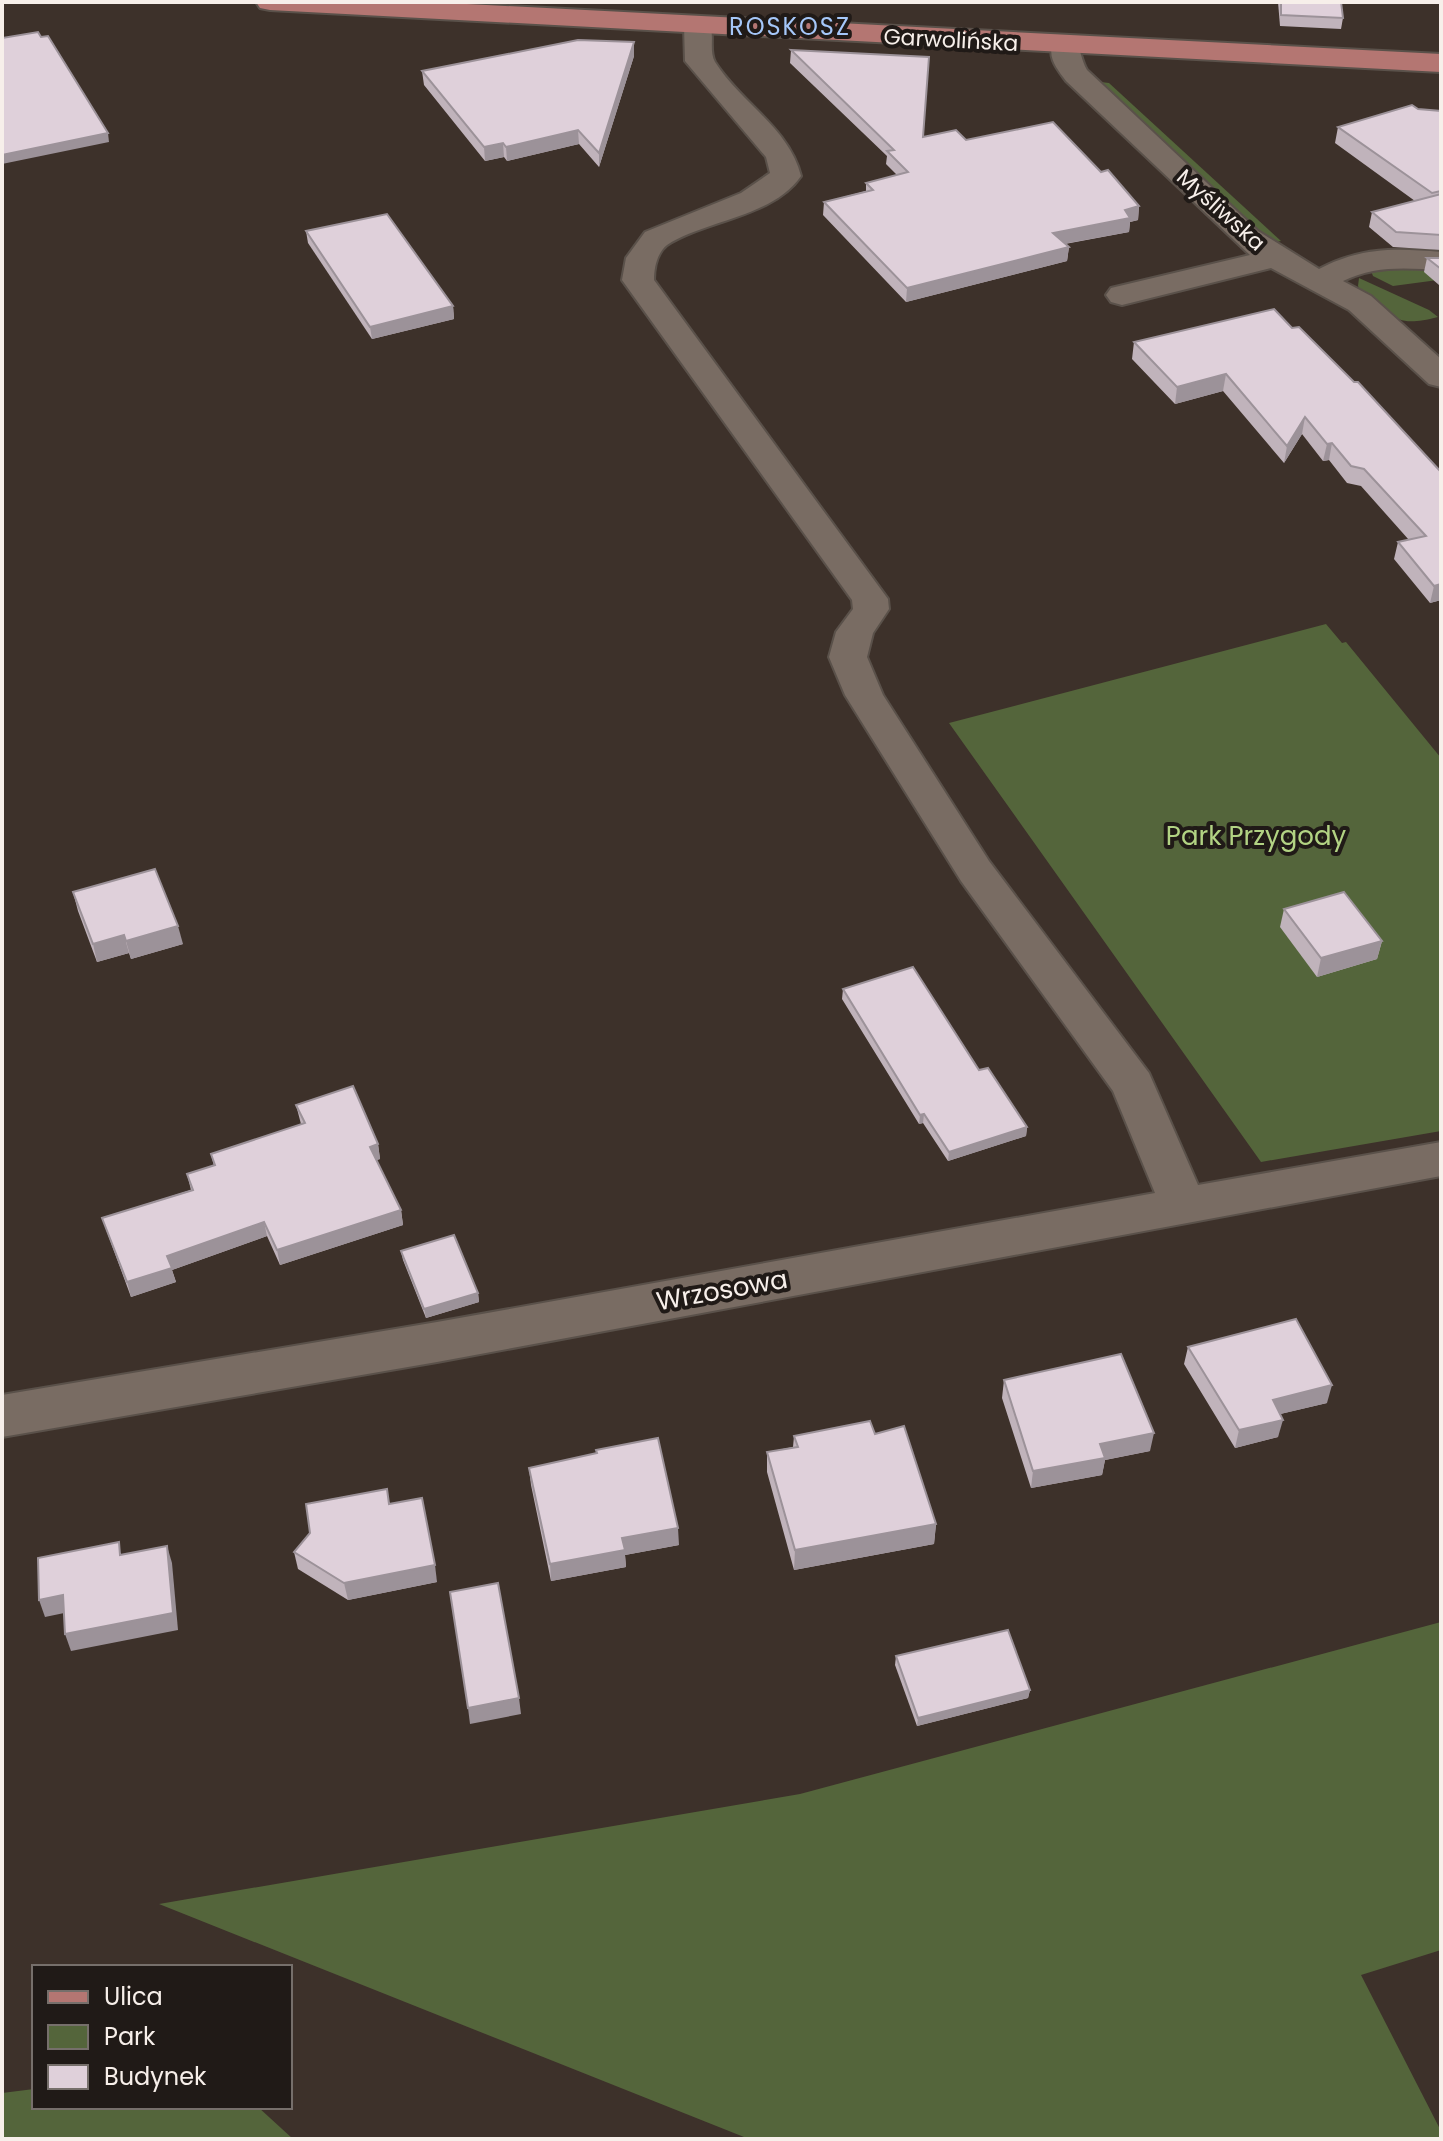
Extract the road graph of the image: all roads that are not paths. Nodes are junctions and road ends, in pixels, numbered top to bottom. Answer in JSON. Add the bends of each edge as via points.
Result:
{"nodes":[{"id":1,"x":270,"y":2,"type":"edge"},
{"id":2,"x":698,"y":26,"type":"junction"},
{"id":3,"x":1065,"y":46,"type":"junction"},
{"id":4,"x":1441,"y":63,"type":"edge"},
{"id":5,"x":1275,"y":258,"type":"junction"},
{"id":6,"x":1441,"y":261,"type":"edge"},
{"id":7,"x":1319,"y":281,"type":"junction"},
{"id":8,"x":1122,"y":295,"type":"dead end"},
{"id":9,"x":1441,"y":377,"type":"edge"},
{"id":10,"x":1441,"y":1159,"type":"edge"},
{"id":11,"x":1183,"y":1205,"type":"junction"},
{"id":12,"x":2,"y":1416,"type":"edge"}],
"edges":[{"from":1,"to":2,"type":"main road","name":"Garwolińska"},
{"from":2,"to":3,"type":"main road","name":"Garwolińska"},
{"from":2,"to":11,"type":"street","via":[[699,61],[781,155],[786,176],[752,199],[656,239],[637,268],[638,280],[870,599],[871,609],[855,632],[848,657],[864,695],[975,871],[1133,1085]]},
{"from":3,"to":4,"type":"main road","name":"Garwolińska"},
{"from":3,"to":5,"type":"street","name":"Myśliwska","via":[[1076,75],[1247,238]]},
{"from":5,"to":7,"type":"street","name":"Myśliwska"},
{"from":5,"to":8,"type":"street"},
{"from":6,"to":7,"type":"street","via":[[1356,262]]},
{"from":7,"to":9,"type":"street","name":"Myśliwska","via":[[1360,303]]},
{"from":10,"to":11,"type":"street","name":"Wrzosowa"},
{"from":11,"to":12,"type":"street","name":"Wrzosowa"}]}
